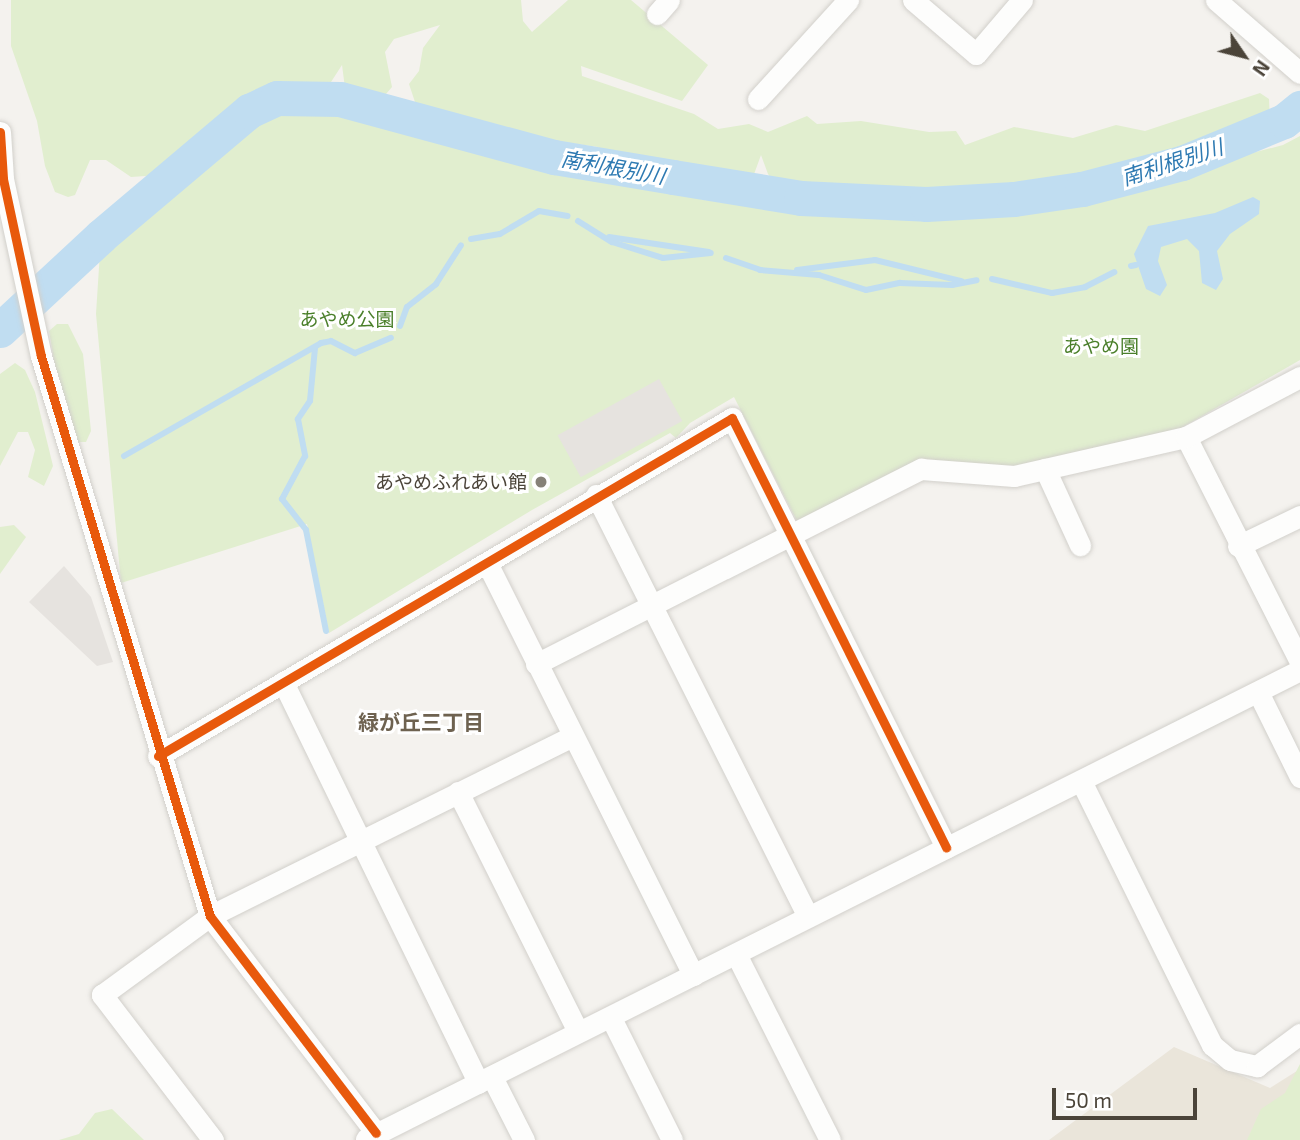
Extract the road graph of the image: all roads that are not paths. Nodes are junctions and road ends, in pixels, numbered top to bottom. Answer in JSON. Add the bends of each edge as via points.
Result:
{"nodes":[{"id":1,"x":848,"y":0,"type":"edge"},
{"id":2,"x":913,"y":0,"type":"edge"},
{"id":3,"x":1022,"y":0,"type":"edge"},
{"id":4,"x":1216,"y":0,"type":"edge"},
{"id":5,"x":1300,"y":74,"type":"edge"},
{"id":6,"x":758,"y":99,"type":"dead end"},
{"id":7,"x":0,"y":132,"type":"edge"},
{"id":8,"x":1300,"y":377,"type":"edge"},
{"id":9,"x":1186,"y":437,"type":"junction"},
{"id":10,"x":1045,"y":469,"type":"junction"},
{"id":11,"x":596,"y":495,"type":"junction"},
{"id":12,"x":1300,"y":516,"type":"edge"},
{"id":13,"x":793,"y":535,"type":"junction"},
{"id":14,"x":1080,"y":545,"type":"dead end"},
{"id":15,"x":1238,"y":546,"type":"junction"},
{"id":16,"x":487,"y":562,"type":"junction"},
{"id":17,"x":651,"y":607,"type":"junction"},
{"id":18,"x":1300,"y":662,"type":"edge"},
{"id":19,"x":536,"y":664,"type":"junction"},
{"id":20,"x":1300,"y":670,"type":"edge"},
{"id":21,"x":283,"y":682,"type":"junction"},
{"id":22,"x":1258,"y":692,"type":"junction"},
{"id":23,"x":571,"y":737,"type":"junction"},
{"id":24,"x":158,"y":756,"type":"junction"},
{"id":25,"x":1300,"y":777,"type":"edge"},
{"id":26,"x":1081,"y":780,"type":"junction"},
{"id":27,"x":458,"y":792,"type":"junction"},
{"id":28,"x":359,"y":841,"type":"junction"},
{"id":29,"x":946,"y":848,"type":"junction"},
{"id":30,"x":210,"y":916,"type":"junction"},
{"id":31,"x":808,"y":917,"type":"junction"},
{"id":32,"x":736,"y":954,"type":"junction"},
{"id":33,"x":693,"y":975,"type":"junction"},
{"id":34,"x":611,"y":1018,"type":"junction"},
{"id":35,"x":578,"y":1032,"type":"junction"},
{"id":36,"x":1300,"y":1034,"type":"edge"},
{"id":37,"x":486,"y":1080,"type":"junction"},
{"id":38,"x":370,"y":1137,"type":"edge"},
{"id":39,"x":213,"y":1140,"type":"edge"},
{"id":40,"x":524,"y":1140,"type":"edge"},
{"id":41,"x":672,"y":1140,"type":"edge"},
{"id":42,"x":830,"y":1140,"type":"edge"}],
"edges":[{"from":1,"to":6,"type":"street"},
{"from":2,"to":3,"type":"street","via":[[976,54]]},
{"from":4,"to":5,"type":"street"},
{"from":7,"to":24,"type":"street","via":[[3,179],[41,356]]},
{"from":8,"to":9,"type":"street"},
{"from":9,"to":10,"type":"street"},
{"from":9,"to":15,"type":"street"},
{"from":10,"to":13,"type":"street","via":[[1014,476],[921,469]]},
{"from":10,"to":14,"type":"street"},
{"from":11,"to":13,"type":"street","via":[[732,418]]},
{"from":11,"to":16,"type":"street"},
{"from":11,"to":17,"type":"street"},
{"from":12,"to":15,"type":"street"},
{"from":13,"to":17,"type":"street"},
{"from":13,"to":29,"type":"street"},
{"from":15,"to":18,"type":"street"},
{"from":16,"to":19,"type":"street"},
{"from":16,"to":21,"type":"street"},
{"from":17,"to":19,"type":"street"},
{"from":17,"to":31,"type":"street"},
{"from":19,"to":23,"type":"street"},
{"from":20,"to":22,"type":"street"},
{"from":21,"to":24,"type":"street"},
{"from":21,"to":28,"type":"street"},
{"from":22,"to":25,"type":"street"},
{"from":22,"to":26,"type":"street"},
{"from":23,"to":27,"type":"street"},
{"from":23,"to":33,"type":"street"},
{"from":24,"to":30,"type":"street"},
{"from":26,"to":29,"type":"street"},
{"from":26,"to":36,"type":"street","via":[[1212,1045],[1230,1060],[1257,1066]]},
{"from":27,"to":28,"type":"street"},
{"from":27,"to":35,"type":"street"},
{"from":28,"to":30,"type":"street"},
{"from":28,"to":37,"type":"street"},
{"from":29,"to":31,"type":"street"},
{"from":30,"to":38,"type":"street"},
{"from":30,"to":39,"type":"street","via":[[102,995]]},
{"from":31,"to":32,"type":"street"},
{"from":32,"to":33,"type":"street"},
{"from":32,"to":42,"type":"street"},
{"from":33,"to":34,"type":"street"},
{"from":34,"to":35,"type":"street"},
{"from":34,"to":41,"type":"street"},
{"from":35,"to":37,"type":"street"},
{"from":37,"to":38,"type":"street"},
{"from":37,"to":40,"type":"street"}]}
